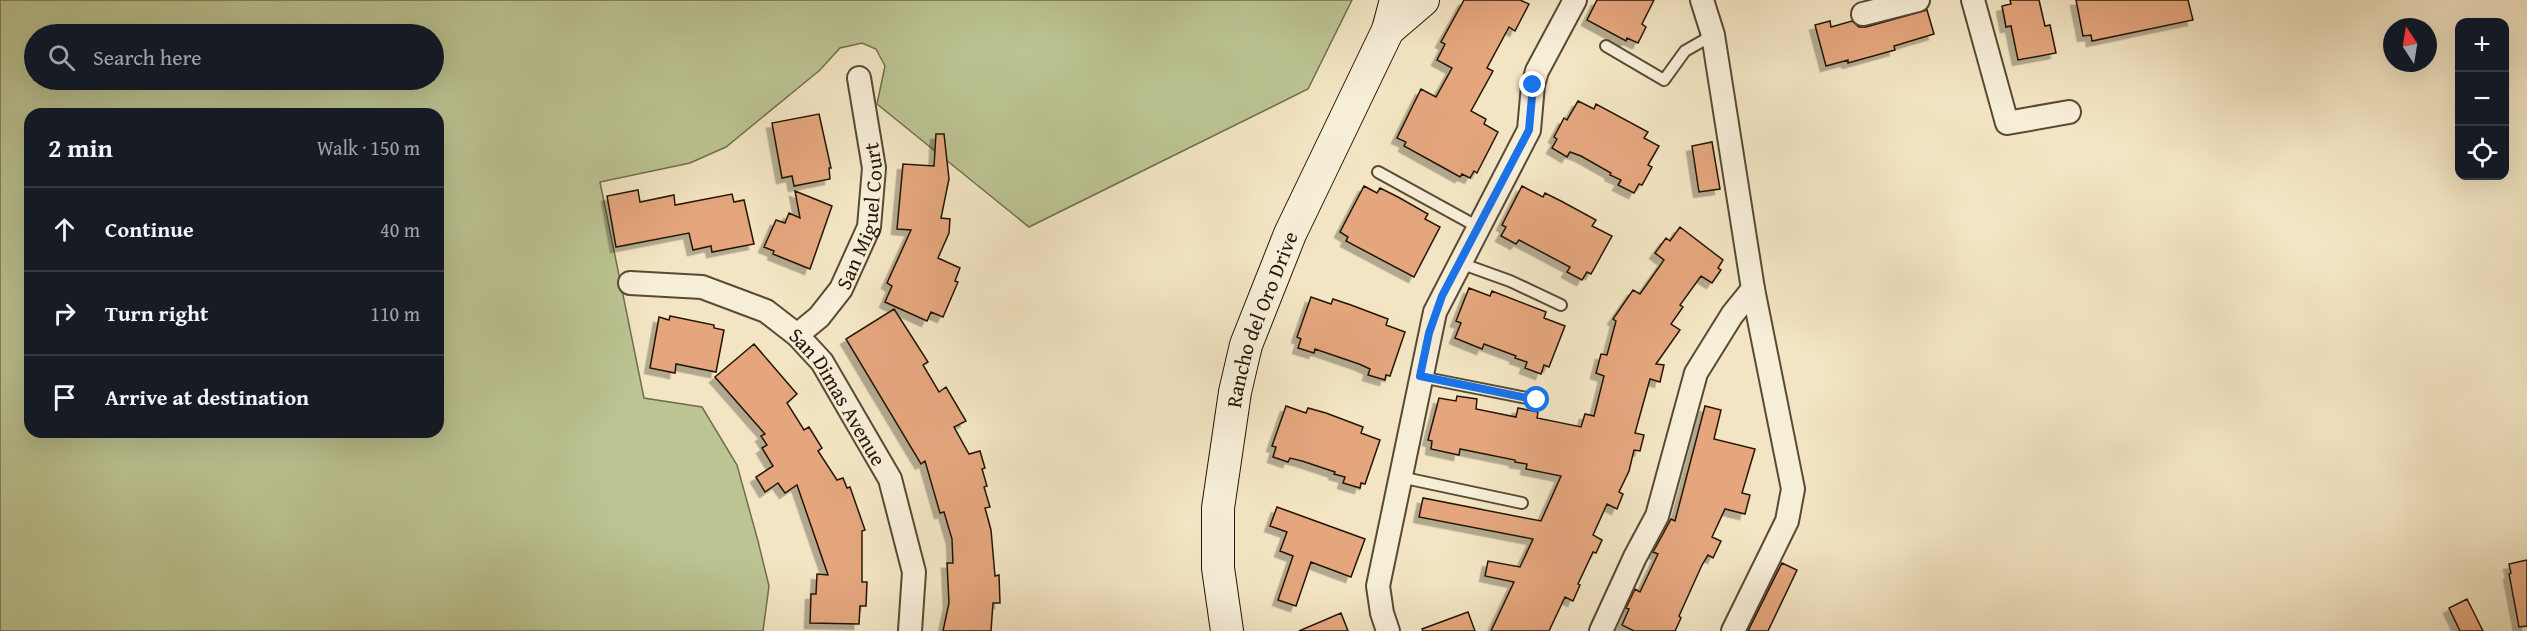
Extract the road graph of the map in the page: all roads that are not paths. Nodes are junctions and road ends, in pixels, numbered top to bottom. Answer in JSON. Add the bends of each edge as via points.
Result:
{"nodes":[{"id":1,"x":1396,"y":0,"type":"edge"},
{"id":2,"x":1423,"y":0,"type":"edge"},
{"id":3,"x":1575,"y":0,"type":"edge"},
{"id":4,"x":1702,"y":0,"type":"edge"},
{"id":5,"x":1918,"y":0,"type":"edge"},
{"id":6,"x":1973,"y":0,"type":"edge"},
{"id":7,"x":1863,"y":14,"type":"dead end"},
{"id":8,"x":1388,"y":30,"type":"junction"},
{"id":9,"x":1713,"y":35,"type":"junction"},
{"id":10,"x":1606,"y":46,"type":"dead end"},
{"id":11,"x":859,"y":78,"type":"dead end"},
{"id":12,"x":2069,"y":112,"type":"dead end"},
{"id":13,"x":1378,"y":172,"type":"dead end"},
{"id":14,"x":1478,"y":227,"type":"junction"},
{"id":15,"x":1460,"y":263,"type":"junction"},
{"id":16,"x":630,"y":283,"type":"dead end"},
{"id":17,"x":1753,"y":289,"type":"junction"},
{"id":18,"x":1562,"y":305,"type":"dead end"},
{"id":19,"x":797,"y":335,"type":"junction"},
{"id":20,"x":1420,"y":376,"type":"junction"},
{"id":21,"x":1537,"y":400,"type":"dead end"},
{"id":22,"x":1400,"y":477,"type":"junction"},
{"id":23,"x":1522,"y":503,"type":"dead end"},
{"id":24,"x":910,"y":631,"type":"edge"},
{"id":25,"x":1227,"y":631,"type":"edge"},
{"id":26,"x":1388,"y":631,"type":"edge"},
{"id":27,"x":1601,"y":631,"type":"edge"},
{"id":28,"x":1733,"y":631,"type":"edge"}],
"edges":[{"from":1,"to":8,"type":"main road","name":"Rancho del Oro Drive"},
{"from":2,"to":8,"type":"main road","name":"Rancho del Oro Drive"},
{"from":3,"to":14,"type":"street","via":[[1537,71],[1529,130]]},
{"from":4,"to":9,"type":"street"},
{"from":5,"to":7,"type":"street"},
{"from":6,"to":12,"type":"street","via":[[2007,123]]},
{"from":8,"to":25,"type":"main road","name":"Rancho del Oro Drive","via":[[1290,234],[1246,345],[1234,392],[1218,508],[1218,568]]},
{"from":9,"to":10,"type":"lane","via":[[1685,51],[1664,80]]},
{"from":9,"to":17,"type":"street"},
{"from":11,"to":19,"type":"street","name":"San Miguel Court","via":[[874,168],[869,227],[841,289],[819,317]]},
{"from":13,"to":14,"type":"lane"},
{"from":14,"to":15,"type":"street"},
{"from":15,"to":18,"type":"lane"},
{"from":15,"to":20,"type":"street","via":[[1435,312]]},
{"from":16,"to":19,"type":"street","name":"San Dimas Avenue","via":[[702,287],[766,310]]},
{"from":17,"to":27,"type":"street","via":[[1696,373],[1657,516]]},
{"from":17,"to":28,"type":"street","via":[[1793,489],[1787,521]]},
{"from":19,"to":24,"type":"street","name":"San Dimas Avenue","via":[[822,362],[890,479],[914,572]]},
{"from":20,"to":21,"type":"lane"},
{"from":20,"to":22,"type":"street"},
{"from":22,"to":23,"type":"lane"},
{"from":22,"to":26,"type":"street","via":[[1378,586]]}]}
